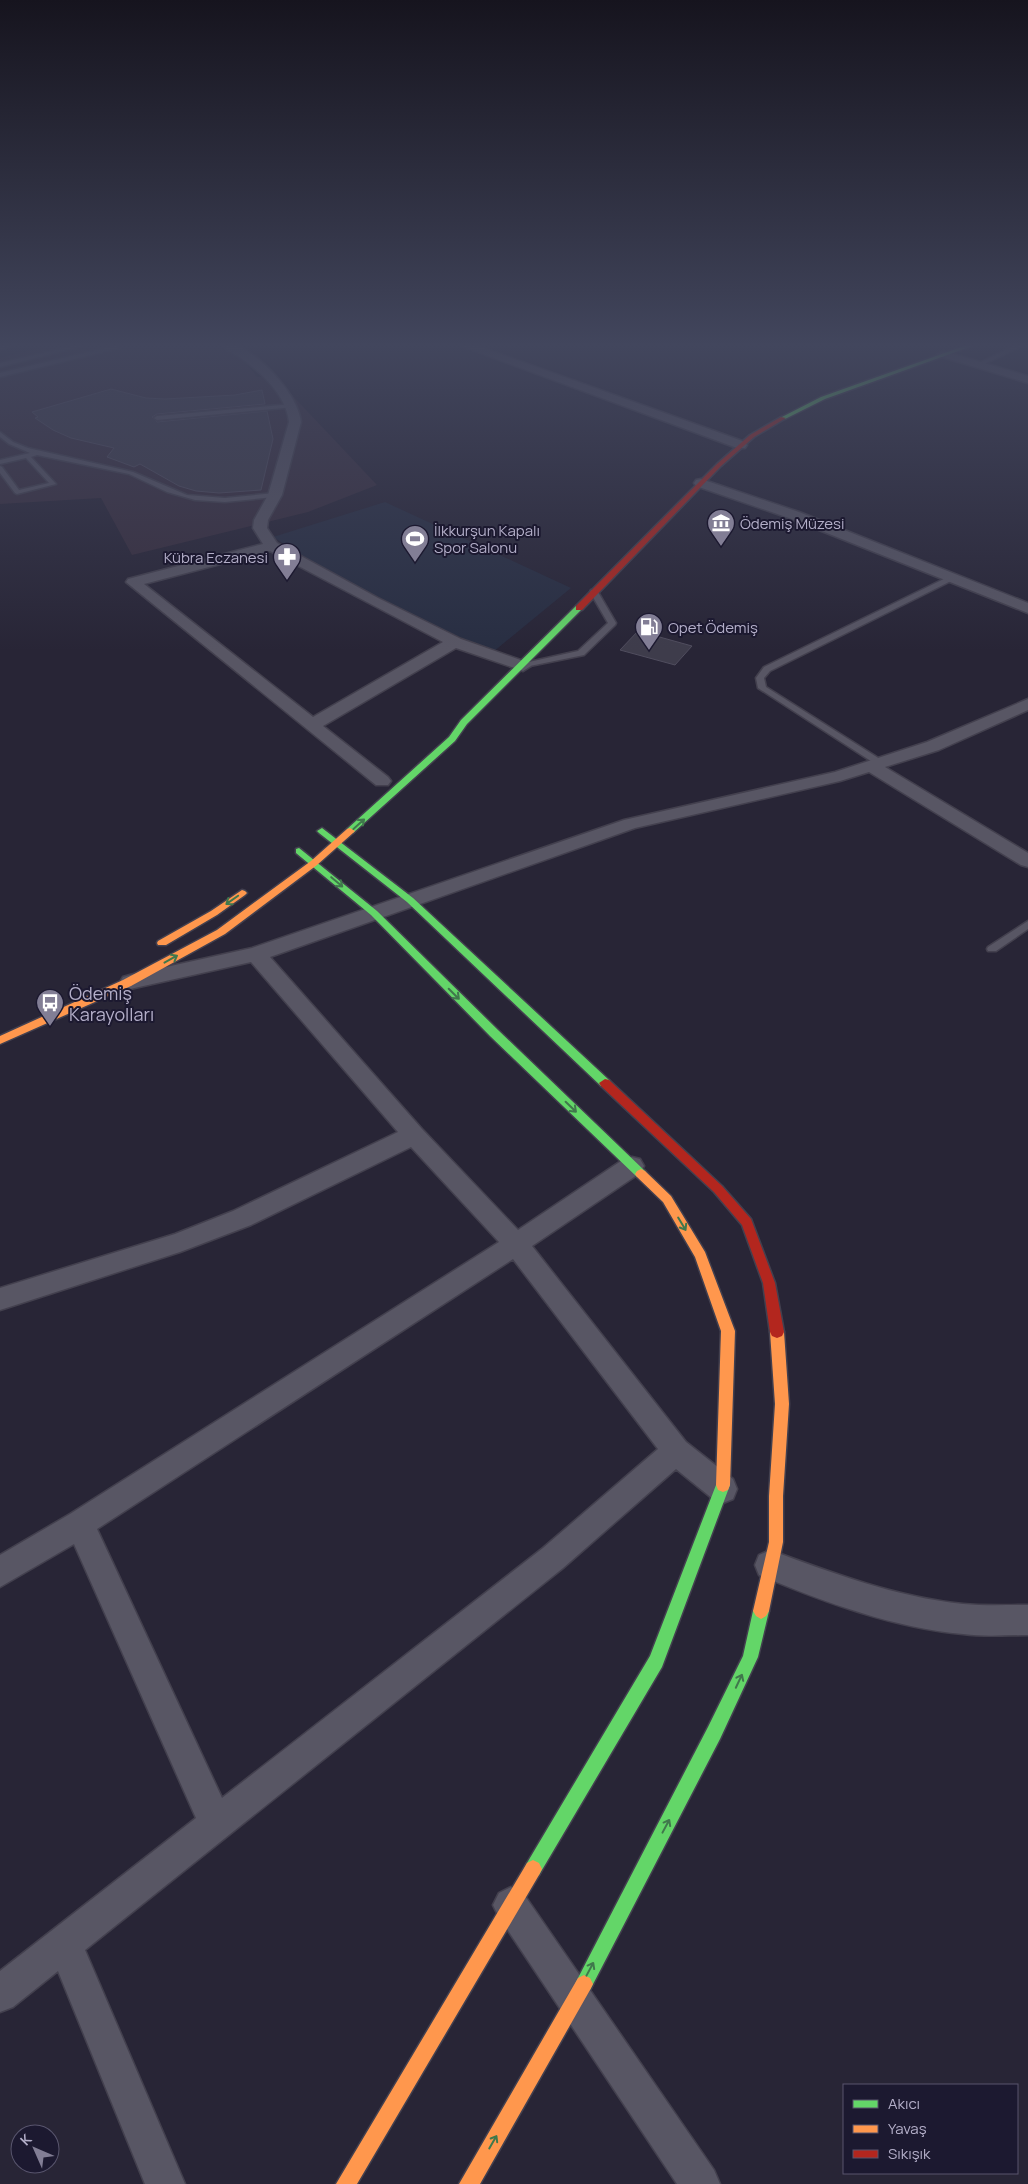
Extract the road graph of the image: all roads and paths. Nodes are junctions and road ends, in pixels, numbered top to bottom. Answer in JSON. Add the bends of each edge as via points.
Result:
{"nodes":[{"id":1,"x":18,"y":447,"type":"edge"},
{"id":2,"x":288,"y":447,"type":"edge"},
{"id":3,"x":739,"y":447,"type":"edge"},
{"id":4,"x":38,"y":454,"type":"junction"},
{"id":5,"x":28,"y":457,"type":"junction"},
{"id":6,"x":0,"y":462,"type":"edge"},
{"id":7,"x":0,"y":468,"type":"edge"},
{"id":8,"x":701,"y":483,"type":"junction"},
{"id":9,"x":275,"y":495,"type":"junction"},
{"id":10,"x":272,"y":546,"type":"junction"},
{"id":11,"x":955,"y":577,"type":"junction"},
{"id":12,"x":594,"y":592,"type":"junction"},
{"id":13,"x":1028,"y":608,"type":"edge"},
{"id":14,"x":455,"y":642,"type":"junction"},
{"id":15,"x":523,"y":666,"type":"junction"},
{"id":16,"x":1024,"y":709,"type":"edge"},
{"id":17,"x":464,"y":722,"type":"junction"},
{"id":18,"x":312,"y":725,"type":"junction"},
{"id":19,"x":442,"y":733,"type":"dead end"},
{"id":20,"x":876,"y":765,"type":"junction"},
{"id":21,"x":382,"y":781,"type":"dead end"},
{"id":22,"x":337,"y":843,"type":"junction"},
{"id":23,"x":1028,"y":861,"type":"edge"},
{"id":24,"x":314,"y":863,"type":"junction"},
{"id":25,"x":253,"y":885,"type":"dead end"},
{"id":26,"x":410,"y":900,"type":"junction"},
{"id":27,"x":374,"y":913,"type":"junction"},
{"id":28,"x":1028,"y":924,"type":"edge"},
{"id":29,"x":154,"y":947,"type":"dead end"},
{"id":30,"x":992,"y":949,"type":"dead end"},
{"id":31,"x":256,"y":954,"type":"junction"},
{"id":32,"x":127,"y":983,"type":"junction"},
{"id":33,"x":0,"y":1040,"type":"edge"},
{"id":34,"x":414,"y":1135,"type":"junction"},
{"id":35,"x":632,"y":1166,"type":"junction"},
{"id":36,"x":516,"y":1244,"type":"junction"},
{"id":37,"x":0,"y":1299,"type":"edge"},
{"id":38,"x":676,"y":1451,"type":"junction"},
{"id":39,"x":723,"y":1489,"type":"junction"},
{"id":40,"x":80,"y":1524,"type":"junction"},
{"id":41,"x":770,"y":1566,"type":"junction"},
{"id":42,"x":0,"y":1572,"type":"edge"},
{"id":43,"x":1028,"y":1620,"type":"edge"},
{"id":44,"x":216,"y":1824,"type":"junction"},
{"id":45,"x":511,"y":1905,"type":"junction"},
{"id":46,"x":64,"y":1943,"type":"junction"},
{"id":47,"x":0,"y":1994,"type":"edge"},
{"id":48,"x":574,"y":1999,"type":"junction"},
{"id":49,"x":165,"y":2184,"type":"edge"},
{"id":50,"x":346,"y":2184,"type":"edge"},
{"id":51,"x":470,"y":2184,"type":"edge"},
{"id":52,"x":700,"y":2184,"type":"edge"}],
"edges":[{"from":1,"to":4,"type":"lane"},
{"from":2,"to":9,"type":"street"},
{"from":3,"to":8,"type":"street"},
{"from":4,"to":5,"type":"lane"},
{"from":4,"to":9,"type":"lane","via":[[122,470],[184,496],[221,500]]},
{"from":5,"to":6,"type":"lane"},
{"from":5,"to":7,"type":"lane","via":[[53,484],[18,492]]},
{"from":8,"to":11,"type":"street"},
{"from":8,"to":12,"type":"street"},
{"from":9,"to":10,"type":"street","via":[[260,528]]},
{"from":10,"to":14,"type":"street"},
{"from":10,"to":18,"type":"street","via":[[134,582]]},
{"from":11,"to":13,"type":"street"},
{"from":11,"to":20,"type":"lane","via":[[767,669],[760,678],[762,688]]},
{"from":12,"to":15,"type":"street"},
{"from":12,"to":15,"type":"lane","via":[[612,623],[581,653]]},
{"from":14,"to":15,"type":"street"},
{"from":14,"to":18,"type":"street"},
{"from":15,"to":17,"type":"street"},
{"from":16,"to":20,"type":"street"},
{"from":17,"to":19,"type":"street"},
{"from":22,"to":17,"type":"street","one_way":true,"via":[[452,739]]},
{"from":18,"to":21,"type":"street"},
{"from":20,"to":23,"type":"street"},
{"from":20,"to":26,"type":"street","via":[[630,824]]},
{"from":22,"to":24,"type":"street"},
{"from":22,"to":24,"type":"street","via":[[326,828],[295,854]]},
{"from":22,"to":26,"type":"street"},
{"from":24,"to":27,"type":"street","one_way":true},
{"from":32,"to":24,"type":"street","one_way":true,"via":[[220,932]]},
{"from":25,"to":29,"type":"street","one_way":true,"via":[[214,913]]},
{"from":26,"to":27,"type":"street"},
{"from":26,"to":41,"type":"street","via":[[718,1189],[747,1223],[769,1283],[776,1320],[782,1404],[776,1542]]},
{"from":27,"to":31,"type":"street"},
{"from":27,"to":35,"type":"street","one_way":true},
{"from":28,"to":30,"type":"lane"},
{"from":31,"to":32,"type":"street"},
{"from":31,"to":34,"type":"street"},
{"from":32,"to":33,"type":"street"},
{"from":34,"to":36,"type":"street"},
{"from":34,"to":37,"type":"street","via":[[242,1218],[180,1242]]},
{"from":35,"to":36,"type":"street"},
{"from":35,"to":39,"type":"street","one_way":true,"via":[[667,1199],[701,1256],[728,1332]]},
{"from":36,"to":38,"type":"street"},
{"from":36,"to":40,"type":"street"},
{"from":38,"to":39,"type":"street"},
{"from":38,"to":44,"type":"street","via":[[553,1558]]},
{"from":39,"to":45,"type":"street","via":[[656,1661]]},
{"from":40,"to":42,"type":"street"},
{"from":40,"to":44,"type":"street"},
{"from":41,"to":43,"type":"street","via":[[903,1609],[964,1619]]},
{"from":48,"to":41,"type":"street","one_way":true,"via":[[714,1733],[750,1657]]},
{"from":44,"to":46,"type":"street"},
{"from":45,"to":48,"type":"street"},
{"from":45,"to":50,"type":"street"},
{"from":46,"to":47,"type":"street"},
{"from":46,"to":49,"type":"street"},
{"from":51,"to":48,"type":"street","one_way":true},
{"from":48,"to":52,"type":"street"}]}
